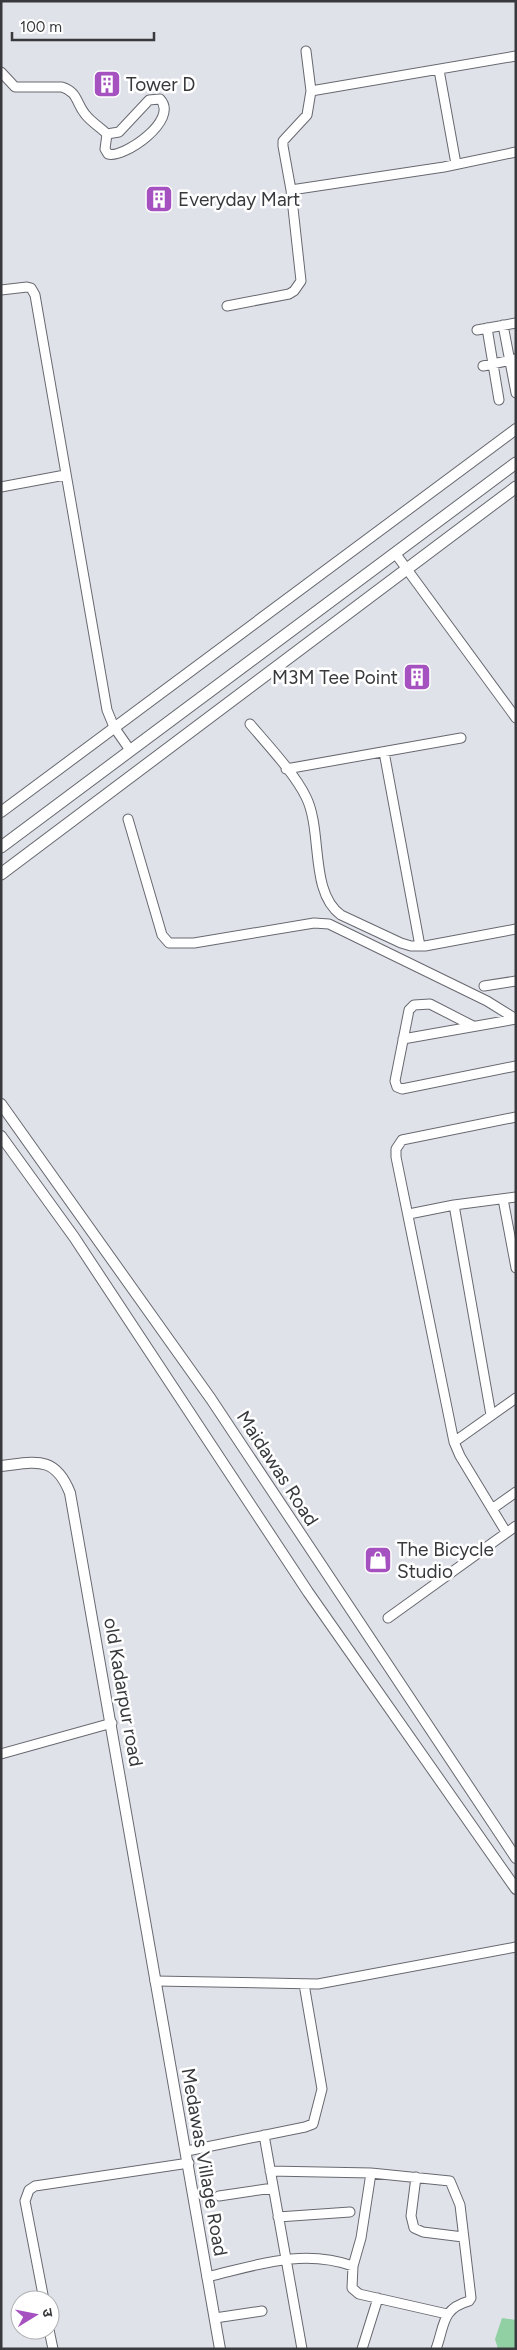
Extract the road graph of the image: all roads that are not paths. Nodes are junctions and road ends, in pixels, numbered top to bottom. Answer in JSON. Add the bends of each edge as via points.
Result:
{"nodes":[{"id":1,"x":306,"y":51,"type":"dead end"},
{"id":2,"x":516,"y":56,"type":"edge"},
{"id":3,"x":439,"y":70,"type":"junction"},
{"id":4,"x":1,"y":72,"type":"edge"},
{"id":5,"x":311,"y":91,"type":"junction"},
{"id":6,"x":107,"y":134,"type":"junction"},
{"id":7,"x":516,"y":152,"type":"edge"},
{"id":8,"x":456,"y":164,"type":"junction"},
{"id":9,"x":291,"y":190,"type":"junction"},
{"id":10,"x":1,"y":290,"type":"edge"},
{"id":11,"x":227,"y":306,"type":"dead end"},
{"id":12,"x":516,"y":323,"type":"edge"},
{"id":13,"x":503,"y":325,"type":"junction"},
{"id":14,"x":487,"y":328,"type":"junction"},
{"id":15,"x":477,"y":330,"type":"dead end"},
{"id":16,"x":513,"y":360,"type":"edge"},
{"id":17,"x":493,"y":364,"type":"junction"},
{"id":18,"x":483,"y":366,"type":"dead end"},
{"id":19,"x":516,"y":393,"type":"edge"},
{"id":20,"x":499,"y":400,"type":"dead end"},
{"id":21,"x":516,"y":429,"type":"edge"},
{"id":22,"x":516,"y":463,"type":"edge"},
{"id":23,"x":65,"y":475,"type":"junction"},
{"id":24,"x":1,"y":486,"type":"edge"},
{"id":25,"x":516,"y":487,"type":"edge"},
{"id":26,"x":395,"y":553,"type":"junction"},
{"id":27,"x":408,"y":569,"type":"junction"},
{"id":28,"x":516,"y":718,"type":"edge"},
{"id":29,"x":250,"y":724,"type":"dead end"},
{"id":30,"x":114,"y":727,"type":"junction"},
{"id":31,"x":461,"y":738,"type":"dead end"},
{"id":32,"x":130,"y":750,"type":"junction"},
{"id":33,"x":384,"y":752,"type":"junction"},
{"id":34,"x":286,"y":769,"type":"junction"},
{"id":35,"x":1,"y":812,"type":"edge"},
{"id":36,"x":128,"y":818,"type":"dead end"},
{"id":37,"x":1,"y":847,"type":"edge"},
{"id":38,"x":1,"y":874,"type":"edge"},
{"id":39,"x":516,"y":929,"type":"edge"},
{"id":40,"x":420,"y":946,"type":"junction"},
{"id":41,"x":516,"y":981,"type":"edge"},
{"id":42,"x":484,"y":986,"type":"dead end"},
{"id":43,"x":516,"y":1019,"type":"edge"},
{"id":44,"x":473,"y":1026,"type":"junction"},
{"id":45,"x":403,"y":1040,"type":"junction"},
{"id":46,"x":516,"y":1066,"type":"edge"},
{"id":47,"x":1,"y":1104,"type":"edge"},
{"id":48,"x":516,"y":1117,"type":"edge"},
{"id":49,"x":1,"y":1136,"type":"edge"},
{"id":50,"x":516,"y":1197,"type":"edge"},
{"id":51,"x":503,"y":1199,"type":"junction"},
{"id":52,"x":454,"y":1205,"type":"junction"},
{"id":53,"x":409,"y":1214,"type":"junction"},
{"id":54,"x":516,"y":1268,"type":"edge"},
{"id":55,"x":516,"y":1398,"type":"edge"},
{"id":56,"x":491,"y":1416,"type":"junction"},
{"id":57,"x":454,"y":1442,"type":"junction"},
{"id":58,"x":1,"y":1466,"type":"edge"},
{"id":59,"x":516,"y":1492,"type":"edge"},
{"id":60,"x":492,"y":1509,"type":"junction"},
{"id":61,"x":516,"y":1526,"type":"edge"},
{"id":62,"x":506,"y":1532,"type":"junction"},
{"id":63,"x":388,"y":1618,"type":"dead end"},
{"id":64,"x":112,"y":1723,"type":"junction"},
{"id":65,"x":1,"y":1754,"type":"edge"},
{"id":66,"x":516,"y":1858,"type":"edge"},
{"id":67,"x":516,"y":1889,"type":"edge"},
{"id":68,"x":516,"y":1947,"type":"edge"},
{"id":69,"x":155,"y":1981,"type":"junction"},
{"id":70,"x":304,"y":1984,"type":"junction"},
{"id":71,"x":264,"y":2136,"type":"junction"},
{"id":72,"x":187,"y":2151,"type":"junction"},
{"id":73,"x":189,"y":2163,"type":"junction"},
{"id":74,"x":270,"y":2172,"type":"junction"},
{"id":75,"x":371,"y":2174,"type":"junction"},
{"id":76,"x":416,"y":2177,"type":"junction"},
{"id":77,"x":273,"y":2188,"type":"junction"},
{"id":78,"x":219,"y":2196,"type":"dead end"},
{"id":79,"x":350,"y":2212,"type":"dead end"},
{"id":80,"x":278,"y":2217,"type":"junction"},
{"id":81,"x":463,"y":2237,"type":"junction"},
{"id":82,"x":286,"y":2258,"type":"junction"},
{"id":83,"x":353,"y":2266,"type":"junction"},
{"id":84,"x":207,"y":2277,"type":"junction"},
{"id":85,"x":42,"y":2290,"type":"edge"},
{"id":86,"x":378,"y":2298,"type":"junction"},
{"id":87,"x":262,"y":2311,"type":"dead end"},
{"id":88,"x":447,"y":2314,"type":"junction"},
{"id":89,"x":215,"y":2318,"type":"junction"},
{"id":90,"x":220,"y":2349,"type":"edge"},
{"id":91,"x":302,"y":2349,"type":"edge"},
{"id":92,"x":362,"y":2349,"type":"edge"},
{"id":93,"x":436,"y":2349,"type":"edge"}],
"edges":[{"from":1,"to":5,"type":"street"},
{"from":2,"to":3,"type":"street"},
{"from":3,"to":5,"type":"street"},
{"from":3,"to":8,"type":"street"},
{"from":4,"to":6,"type":"street","via":[[15,87],[69,89],[87,116]]},
{"from":5,"to":9,"type":"street","via":[[307,115],[283,141]]},
{"from":6,"to":6,"type":"street","via":[[119,132],[149,100],[160,99],[162,102],[162,122],[117,155],[108,154],[105,149]]},
{"from":7,"to":8,"type":"street"},
{"from":8,"to":9,"type":"street"},
{"from":9,"to":11,"type":"street","via":[[301,273],[298,287],[289,294]]},
{"from":10,"to":23,"type":"street","via":[[27,287],[35,295]]},
{"from":12,"to":13,"type":"street"},
{"from":13,"to":14,"type":"street"},
{"from":13,"to":16,"type":"street"},
{"from":14,"to":15,"type":"street"},
{"from":14,"to":17,"type":"street"},
{"from":16,"to":17,"type":"street"},
{"from":16,"to":19,"type":"street"},
{"from":17,"to":18,"type":"street"},
{"from":17,"to":20,"type":"street"},
{"from":21,"to":30,"type":"street"},
{"from":22,"to":26,"type":"main road"},
{"from":23,"to":24,"type":"street"},
{"from":23,"to":30,"type":"street","via":[[105,699]]},
{"from":25,"to":27,"type":"main road"},
{"from":26,"to":27,"type":"street"},
{"from":26,"to":32,"type":"main road"},
{"from":27,"to":28,"type":"street"},
{"from":27,"to":38,"type":"main road"},
{"from":29,"to":34,"type":"street"},
{"from":30,"to":32,"type":"street"},
{"from":30,"to":35,"type":"street"},
{"from":31,"to":33,"type":"street"},
{"from":32,"to":37,"type":"main road"},
{"from":33,"to":34,"type":"street"},
{"from":33,"to":40,"type":"street"},
{"from":34,"to":40,"type":"street","via":[[306,796],[311,811],[324,894],[331,908],[401,943]]},
{"from":36,"to":43,"type":"street","via":[[162,935],[169,943],[194,943],[314,923],[329,924]]},
{"from":39,"to":40,"type":"street"},
{"from":41,"to":42,"type":"street"},
{"from":43,"to":44,"type":"street"},
{"from":44,"to":45,"type":"street"},
{"from":44,"to":45,"type":"street","via":[[430,1004],[419,1003],[409,1010]]},
{"from":45,"to":46,"type":"street","via":[[395,1081],[397,1087]]},
{"from":47,"to":66,"type":"street","name":"Maidawas Road","via":[[211,1399]]},
{"from":48,"to":53,"type":"street","via":[[402,1140],[396,1149],[396,1158]]},
{"from":49,"to":67,"type":"street","via":[[74,1237],[308,1592]]},
{"from":50,"to":51,"type":"street"},
{"from":51,"to":52,"type":"street"},
{"from":51,"to":54,"type":"street"},
{"from":52,"to":53,"type":"street"},
{"from":52,"to":56,"type":"street"},
{"from":53,"to":57,"type":"street"},
{"from":55,"to":56,"type":"street"},
{"from":56,"to":57,"type":"street"},
{"from":57,"to":60,"type":"street"},
{"from":58,"to":64,"type":"street","name":"old Kadarpur road","via":[[38,1462],[52,1465],[64,1476],[70,1493]]},
{"from":59,"to":60,"type":"street"},
{"from":60,"to":62,"type":"street"},
{"from":61,"to":62,"type":"street"},
{"from":62,"to":63,"type":"street"},
{"from":64,"to":65,"type":"street"},
{"from":64,"to":69,"type":"street","name":"old Kadarpur road"},
{"from":68,"to":70,"type":"street"},
{"from":69,"to":70,"type":"street"},
{"from":69,"to":72,"type":"street","name":"Medawas Village Road"},
{"from":70,"to":71,"type":"street","via":[[322,2088],[318,2111],[313,2124]]},
{"from":71,"to":72,"type":"street"},
{"from":71,"to":74,"type":"street"},
{"from":72,"to":73,"type":"street","name":"Medawas Village Road"},
{"from":73,"to":84,"type":"street","name":"Medawas Village Road"},
{"from":73,"to":85,"type":"street","via":[[35,2186],[29,2190],[25,2201]]},
{"from":74,"to":75,"type":"street"},
{"from":74,"to":77,"type":"street"},
{"from":75,"to":76,"type":"street"},
{"from":75,"to":83,"type":"street"},
{"from":76,"to":81,"type":"street","via":[[450,2181],[460,2205]]},
{"from":76,"to":81,"type":"street","via":[[411,2216],[414,2228]]},
{"from":77,"to":78,"type":"street"},
{"from":77,"to":80,"type":"street"},
{"from":79,"to":80,"type":"street"},
{"from":80,"to":82,"type":"street"},
{"from":81,"to":88,"type":"street","via":[[471,2298]]},
{"from":82,"to":83,"type":"street","via":[[332,2259]]},
{"from":82,"to":84,"type":"street"},
{"from":82,"to":91,"type":"street"},
{"from":83,"to":86,"type":"street","via":[[352,2288],[359,2294]]},
{"from":84,"to":89,"type":"street","name":"Medawas Village Road"},
{"from":86,"to":88,"type":"street"},
{"from":86,"to":92,"type":"street"},
{"from":87,"to":89,"type":"street"},
{"from":88,"to":93,"type":"street"},
{"from":89,"to":90,"type":"street","name":"Medawas Village Road"}]}
